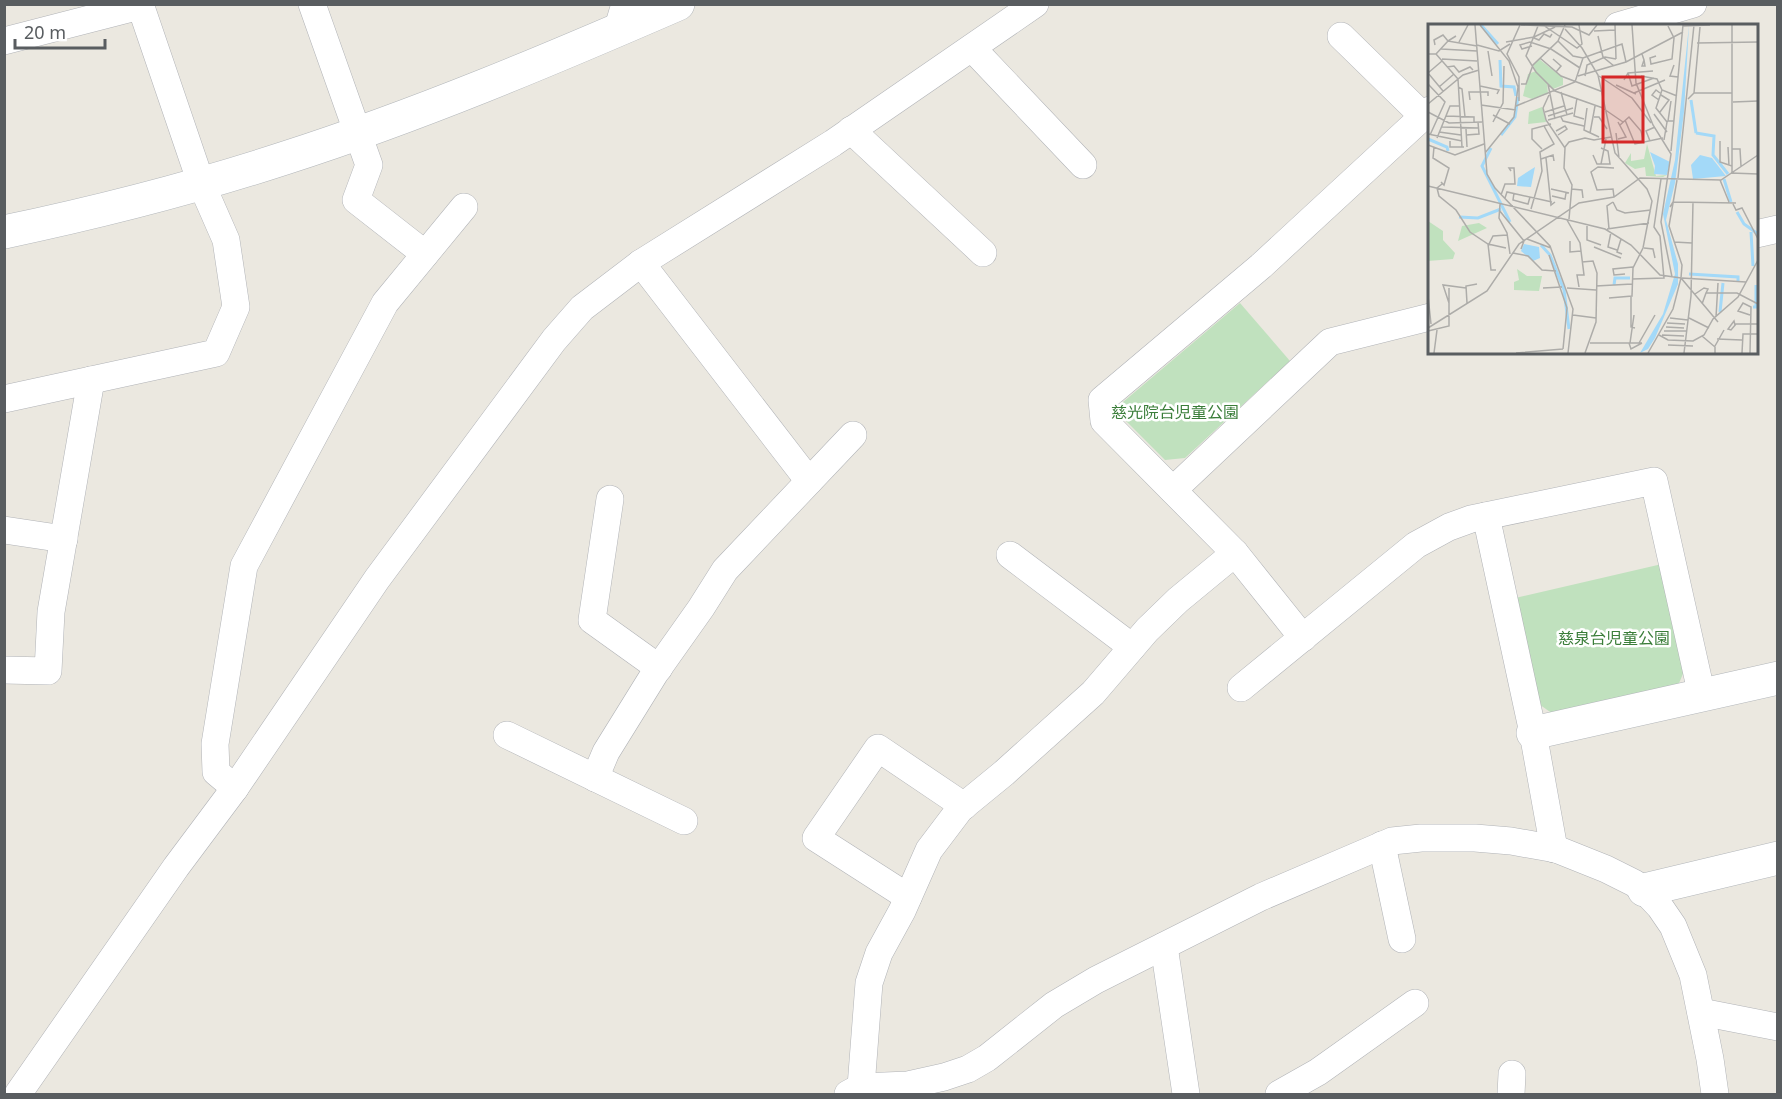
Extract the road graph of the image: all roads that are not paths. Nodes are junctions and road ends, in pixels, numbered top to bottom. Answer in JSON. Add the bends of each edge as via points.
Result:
{"nodes":[{"id":1,"x":312,"y":4,"type":"edge"},
{"id":2,"x":678,"y":4,"type":"edge"},
{"id":3,"x":1035,"y":4,"type":"edge"},
{"id":4,"x":1693,"y":4,"type":"edge"},
{"id":5,"x":140,"y":5,"type":"edge"},
{"id":6,"x":621,"y":18,"type":"edge"},
{"id":7,"x":1625,"y":24,"type":"edge"},
{"id":8,"x":1341,"y":36,"type":"dead end"},
{"id":9,"x":4,"y":41,"type":"edge"},
{"id":10,"x":972,"y":48,"type":"junction"},
{"id":11,"x":1426,"y":113,"type":"edge"},
{"id":12,"x":851,"y":130,"type":"junction"},
{"id":13,"x":359,"y":133,"type":"junction"},
{"id":14,"x":1083,"y":165,"type":"dead end"},
{"id":15,"x":201,"y":183,"type":"junction"},
{"id":16,"x":464,"y":207,"type":"dead end"},
{"id":17,"x":1778,"y":229,"type":"edge"},
{"id":18,"x":4,"y":232,"type":"edge"},
{"id":19,"x":1758,"y":234,"type":"edge"},
{"id":20,"x":982,"y":253,"type":"dead end"},
{"id":21,"x":425,"y":254,"type":"junction"},
{"id":22,"x":641,"y":263,"type":"junction"},
{"id":23,"x":1428,"y":318,"type":"edge"},
{"id":24,"x":91,"y":380,"type":"junction"},
{"id":25,"x":4,"y":399,"type":"edge"},
{"id":26,"x":853,"y":435,"type":"dead end"},
{"id":27,"x":809,"y":481,"type":"junction"},
{"id":28,"x":1173,"y":490,"type":"junction"},
{"id":29,"x":610,"y":499,"type":"dead end"},
{"id":30,"x":1486,"y":516,"type":"junction"},
{"id":31,"x":4,"y":530,"type":"edge"},
{"id":32,"x":64,"y":539,"type":"junction"},
{"id":33,"x":1235,"y":553,"type":"junction"},
{"id":34,"x":1010,"y":555,"type":"dead end"},
{"id":35,"x":1303,"y":638,"type":"junction"},
{"id":36,"x":1132,"y":647,"type":"junction"},
{"id":37,"x":659,"y":668,"type":"junction"},
{"id":38,"x":4,"y":670,"type":"edge"},
{"id":39,"x":1778,"y":678,"type":"edge"},
{"id":40,"x":1241,"y":688,"type":"dead end"},
{"id":41,"x":1702,"y":696,"type":"junction"},
{"id":42,"x":1533,"y":733,"type":"junction"},
{"id":43,"x":507,"y":735,"type":"dead end"},
{"id":44,"x":595,"y":778,"type":"junction"},
{"id":45,"x":235,"y":788,"type":"junction"},
{"id":46,"x":964,"y":806,"type":"junction"},
{"id":47,"x":684,"y":820,"type":"dead end"},
{"id":48,"x":1382,"y":845,"type":"junction"},
{"id":49,"x":1554,"y":849,"type":"junction"},
{"id":50,"x":1778,"y":858,"type":"edge"},
{"id":51,"x":1644,"y":890,"type":"junction"},
{"id":52,"x":908,"y":897,"type":"junction"},
{"id":53,"x":1402,"y":939,"type":"dead end"},
{"id":54,"x":1164,"y":946,"type":"junction"},
{"id":55,"x":1415,"y":1003,"type":"dead end"},
{"id":56,"x":1701,"y":1012,"type":"junction"},
{"id":57,"x":1778,"y":1027,"type":"edge"},
{"id":58,"x":854,"y":1091,"type":"edge"},
{"id":59,"x":18,"y":1095,"type":"edge"},
{"id":60,"x":1186,"y":1095,"type":"edge"},
{"id":61,"x":1279,"y":1095,"type":"edge"},
{"id":62,"x":1715,"y":1095,"type":"edge"}],
"edges":[{"from":1,"to":13,"type":"street"},
{"from":2,"to":6,"type":"street"},
{"from":3,"to":10,"type":"street"},
{"from":4,"to":7,"type":"street"},
{"from":5,"to":9,"type":"street"},
{"from":5,"to":15,"type":"street"},
{"from":6,"to":13,"type":"street","via":[[542,63]]},
{"from":8,"to":11,"type":"street"},
{"from":10,"to":12,"type":"street"},
{"from":10,"to":14,"type":"street"},
{"from":11,"to":28,"type":"street","via":[[1262,266],[1102,400],[1104,421]]},
{"from":12,"to":20,"type":"street"},
{"from":12,"to":22,"type":"street"},
{"from":13,"to":15,"type":"street"},
{"from":13,"to":21,"type":"street","via":[[369,165],[356,200]]},
{"from":15,"to":18,"type":"street","via":[[147,200]]},
{"from":15,"to":24,"type":"street","via":[[226,240],[236,307],[216,353]]},
{"from":16,"to":21,"type":"street"},
{"from":17,"to":19,"type":"street"},
{"from":21,"to":45,"type":"street","via":[[386,303],[244,566],[215,744],[216,772]]},
{"from":22,"to":27,"type":"street"},
{"from":22,"to":45,"type":"street","via":[[582,308],[554,340],[377,579]]},
{"from":23,"to":28,"type":"street","via":[[1330,342]]},
{"from":24,"to":25,"type":"street"},
{"from":24,"to":32,"type":"street"},
{"from":26,"to":27,"type":"street"},
{"from":27,"to":37,"type":"street","via":[[725,570]]},
{"from":28,"to":33,"type":"street"},
{"from":29,"to":37,"type":"street","via":[[592,620]]},
{"from":30,"to":35,"type":"street","via":[[1449,527],[1416,545]]},
{"from":30,"to":41,"type":"street","via":[[1654,481]]},
{"from":30,"to":42,"type":"street"},
{"from":31,"to":32,"type":"street"},
{"from":32,"to":38,"type":"street","via":[[51,612],[48,671]]},
{"from":33,"to":35,"type":"street"},
{"from":33,"to":36,"type":"street","via":[[1178,600]]},
{"from":34,"to":36,"type":"street"},
{"from":35,"to":40,"type":"street"},
{"from":36,"to":46,"type":"street","via":[[1093,693]]},
{"from":37,"to":44,"type":"street","via":[[606,752]]},
{"from":39,"to":41,"type":"street"},
{"from":41,"to":42,"type":"street"},
{"from":42,"to":49,"type":"street"},
{"from":43,"to":44,"type":"street"},
{"from":44,"to":47,"type":"street"},
{"from":45,"to":59,"type":"street"},
{"from":46,"to":52,"type":"street","via":[[929,850]]},
{"from":46,"to":52,"type":"street","via":[[878,748],[816,838]]},
{"from":48,"to":49,"type":"street","via":[[1421,838],[1474,838]]},
{"from":48,"to":53,"type":"street"},
{"from":48,"to":54,"type":"street","via":[[1262,897]]},
{"from":49,"to":51,"type":"street","via":[[1606,869]]},
{"from":50,"to":51,"type":"street"},
{"from":51,"to":56,"type":"street","via":[[1660,907],[1683,948]]},
{"from":52,"to":58,"type":"street","via":[[869,982]]},
{"from":54,"to":58,"type":"street","via":[[1054,1005],[968,1069],[908,1085]]},
{"from":54,"to":60,"type":"street"},
{"from":55,"to":61,"type":"street"},
{"from":56,"to":57,"type":"street"},
{"from":56,"to":62,"type":"street"}]}
